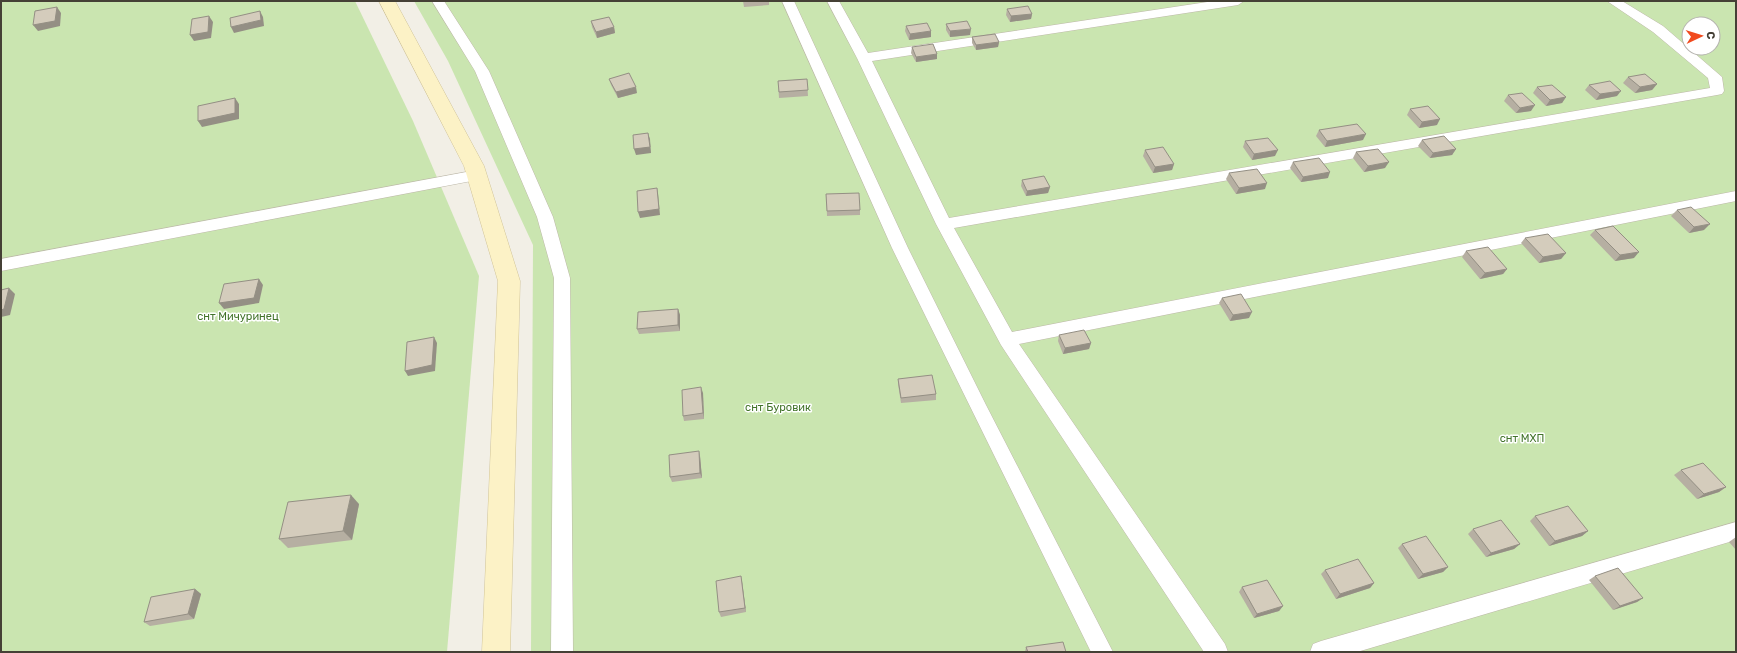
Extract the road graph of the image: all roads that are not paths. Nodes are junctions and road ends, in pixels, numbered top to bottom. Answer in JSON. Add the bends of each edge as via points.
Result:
{"nodes":[{"id":1,"x":387,"y":1,"type":"edge"},
{"id":2,"x":438,"y":1,"type":"edge"},
{"id":3,"x":788,"y":1,"type":"edge"},
{"id":4,"x":833,"y":1,"type":"edge"},
{"id":5,"x":1238,"y":1,"type":"edge"},
{"id":6,"x":1613,"y":1,"type":"edge"},
{"id":7,"x":864,"y":58,"type":"junction"},
{"id":8,"x":477,"y":175,"type":"junction"},
{"id":9,"x":1736,"y":196,"type":"edge"},
{"id":10,"x":944,"y":224,"type":"junction"},
{"id":11,"x":1,"y":265,"type":"edge"},
{"id":12,"x":1007,"y":340,"type":"junction"},
{"id":13,"x":1736,"y":532,"type":"edge"},
{"id":14,"x":496,"y":652,"type":"edge"},
{"id":15,"x":562,"y":652,"type":"edge"},
{"id":16,"x":1102,"y":652,"type":"edge"},
{"id":17,"x":1217,"y":652,"type":"edge"},
{"id":18,"x":1321,"y":652,"type":"edge"}],
"edges":[{"from":1,"to":8,"type":"street"},
{"from":2,"to":15,"type":"lane","via":[[482,71],[545,218],[562,278]]},
{"from":3,"to":16,"type":"lane","via":[[926,303]]},
{"from":4,"to":7,"type":"lane"},
{"from":5,"to":7,"type":"lane"},
{"from":6,"to":10,"type":"lane","via":[[1658,29],[1715,77],[1717,91]]},
{"from":7,"to":10,"type":"lane"},
{"from":8,"to":11,"type":"lane"},
{"from":8,"to":14,"type":"street","via":[[509,281]]},
{"from":9,"to":12,"type":"lane"},
{"from":10,"to":12,"type":"lane"},
{"from":12,"to":17,"type":"lane"},
{"from":13,"to":18,"type":"lane"}]}
